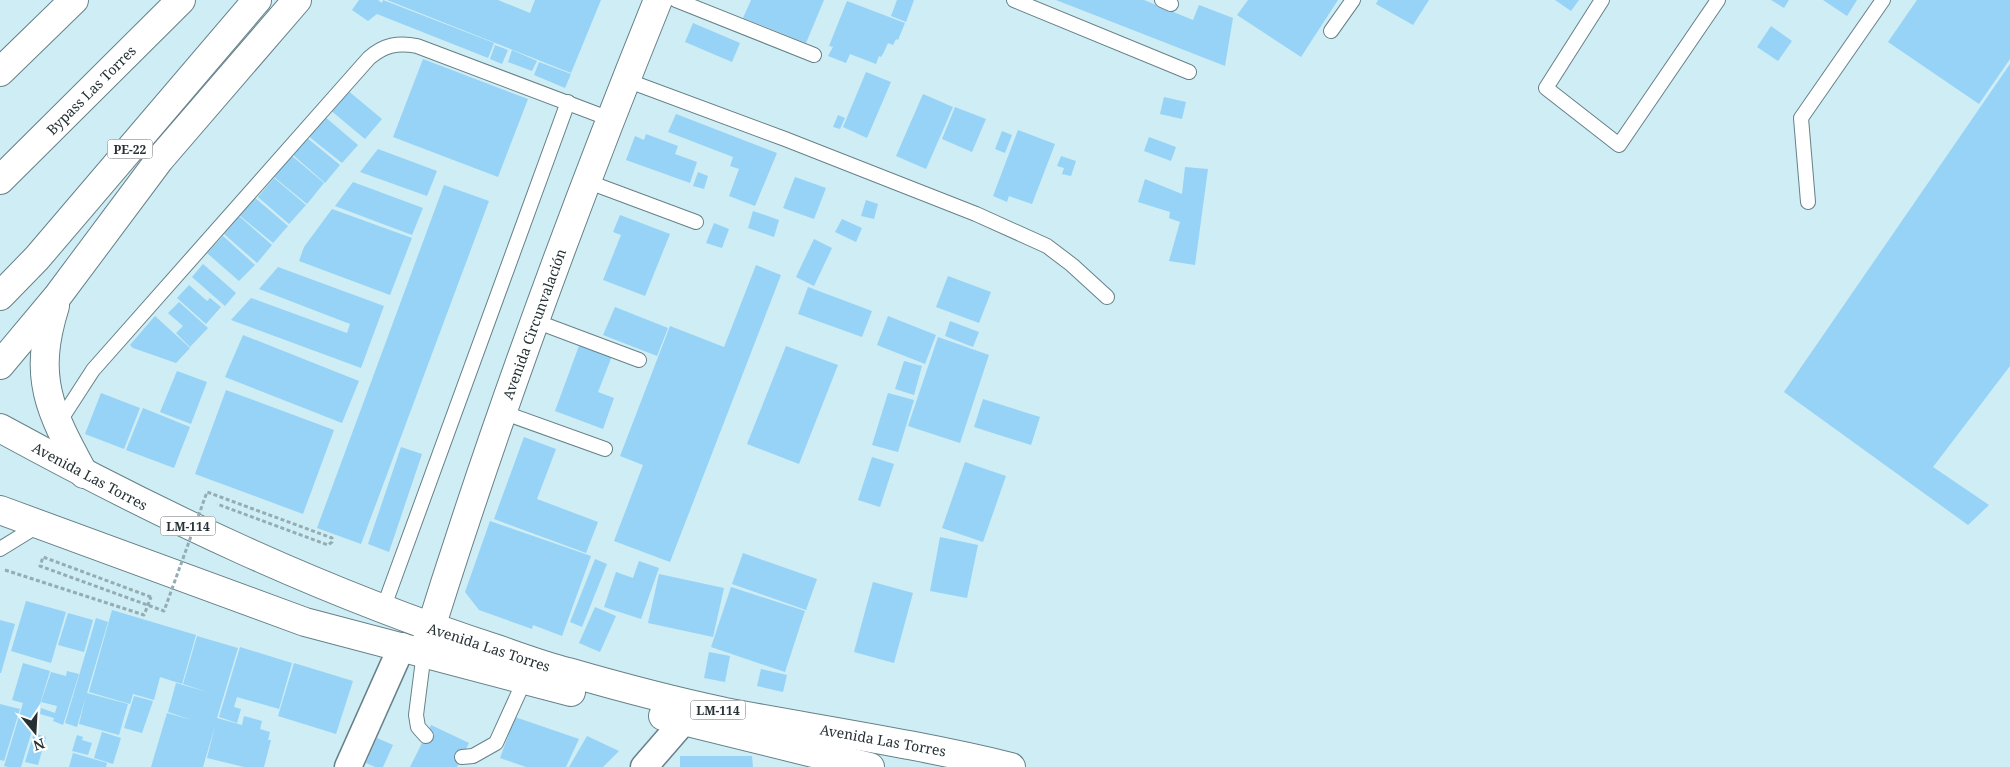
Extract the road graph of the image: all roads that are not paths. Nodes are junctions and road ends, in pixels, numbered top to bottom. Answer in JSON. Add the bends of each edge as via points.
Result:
{"nodes":[{"id":1,"x":74,"y":0,"type":"edge"},
{"id":2,"x":181,"y":0,"type":"edge"},
{"id":3,"x":257,"y":0,"type":"edge"},
{"id":4,"x":297,"y":0,"type":"edge"},
{"id":5,"x":658,"y":0,"type":"edge"},
{"id":6,"x":676,"y":0,"type":"edge"},
{"id":7,"x":1014,"y":0,"type":"edge"},
{"id":8,"x":1353,"y":0,"type":"edge"},
{"id":9,"x":1602,"y":0,"type":"edge"},
{"id":10,"x":1718,"y":0,"type":"edge"},
{"id":11,"x":1883,"y":0,"type":"edge"},
{"id":12,"x":1331,"y":32,"type":"dead end"},
{"id":13,"x":814,"y":55,"type":"dead end"},
{"id":14,"x":0,"y":72,"type":"edge"},
{"id":15,"x":1189,"y":72,"type":"dead end"},
{"id":16,"x":626,"y":80,"type":"junction"},
{"id":17,"x":568,"y":102,"type":"junction"},
{"id":18,"x":610,"y":119,"type":"junction"},
{"id":19,"x":0,"y":180,"type":"edge"},
{"id":20,"x":586,"y":181,"type":"junction"},
{"id":21,"x":1808,"y":202,"type":"dead end"},
{"id":22,"x":696,"y":222,"type":"dead end"},
{"id":23,"x":0,"y":296,"type":"edge"},
{"id":24,"x":57,"y":297,"type":"junction"},
{"id":25,"x":1107,"y":297,"type":"dead end"},
{"id":26,"x":535,"y":321,"type":"junction"},
{"id":27,"x":639,"y":360,"type":"dead end"},
{"id":28,"x":0,"y":365,"type":"edge"},
{"id":29,"x":502,"y":412,"type":"junction"},
{"id":30,"x":58,"y":424,"type":"junction"},
{"id":31,"x":0,"y":428,"type":"edge"},
{"id":32,"x":605,"y":449,"type":"dead end"},
{"id":33,"x":84,"y":474,"type":"junction"},
{"id":34,"x":0,"y":510,"type":"edge"},
{"id":35,"x":40,"y":525,"type":"junction"},
{"id":36,"x":0,"y":549,"type":"edge"},
{"id":37,"x":383,"y":609,"type":"junction"},
{"id":38,"x":419,"y":642,"type":"junction"},
{"id":39,"x":525,"y":680,"type":"junction"},
{"id":40,"x":683,"y":722,"type":"junction"},
{"id":41,"x":426,"y":736,"type":"dead end"},
{"id":42,"x":462,"y":757,"type":"dead end"},
{"id":43,"x":348,"y":767,"type":"edge"},
{"id":44,"x":644,"y":767,"type":"edge"},
{"id":45,"x":870,"y":767,"type":"edge"},
{"id":46,"x":1011,"y":767,"type":"edge"}],
"edges":[{"from":1,"to":14,"type":"main road"},
{"from":2,"to":19,"type":"main road","name":"Bypass Las Torres"},
{"from":3,"to":23,"type":"main road","number":"PE-22","via":[[37,258]]},
{"from":4,"to":24,"type":"main road","via":[[160,159]]},
{"from":5,"to":16,"type":"main road","name":"Avenida Circunvalación"},
{"from":6,"to":13,"type":"lane"},
{"from":7,"to":15,"type":"lane"},
{"from":8,"to":12,"type":"lane"},
{"from":9,"to":10,"type":"lane","via":[[1546,88],[1619,145]]},
{"from":11,"to":21,"type":"lane","via":[[1801,118]]},
{"from":16,"to":18,"type":"main road","name":"Avenida Circunvalación"},
{"from":16,"to":25,"type":"lane","via":[[976,214],[1047,246]]},
{"from":17,"to":18,"type":"lane"},
{"from":17,"to":30,"type":"lane","via":[[418,46],[400,44],[383,47],[369,58],[93,370]]},
{"from":17,"to":37,"type":"lane"},
{"from":18,"to":20,"type":"main road","name":"Avenida Circunvalación"},
{"from":20,"to":22,"type":"lane"},
{"from":20,"to":26,"type":"main road","name":"Avenida Circunvalación"},
{"from":24,"to":28,"type":"main road"},
{"from":24,"to":30,"type":"main road","via":[[46,337],[44,364],[45,382]]},
{"from":26,"to":27,"type":"lane"},
{"from":26,"to":29,"type":"main road","name":"Avenida Circunvalación"},
{"from":29,"to":32,"type":"lane"},
{"from":29,"to":38,"type":"main road","name":"Avenida Circunvalación"},
{"from":30,"to":33,"type":"main road"},
{"from":31,"to":33,"type":"main road","name":"Avenida Las Torres","number":"LM-114"},
{"from":33,"to":37,"type":"main road","name":"Avenida Las Torres","number":"LM-114","via":[[206,535]]},
{"from":34,"to":35,"type":"main road","name":"Avenida Las Torres","number":"LM-114"},
{"from":35,"to":36,"type":"lane"},
{"from":35,"to":38,"type":"main road","name":"Avenida Las Torres","number":"LM-114","via":[[305,622]]},
{"from":37,"to":38,"type":"main road","name":"Avenida Las Torres","number":"LM-114"},
{"from":38,"to":39,"type":"main road","name":"Avenida Las Torres","number":"LM-114"},
{"from":38,"to":41,"type":"lane","via":[[416,715],[418,727]]},
{"from":38,"to":43,"type":"street"},
{"from":38,"to":46,"type":"main road","name":"Avenida Las Torres","number":"LM-114","via":[[566,672],[723,711],[943,750]]},
{"from":39,"to":40,"type":"main road","name":"Avenida Las Torres","number":"LM-114"},
{"from":39,"to":42,"type":"lane","via":[[496,743],[473,756]]},
{"from":40,"to":44,"type":"street"},
{"from":40,"to":45,"type":"main road","name":"Avenida Las Torres","number":"LM-114"}]}
